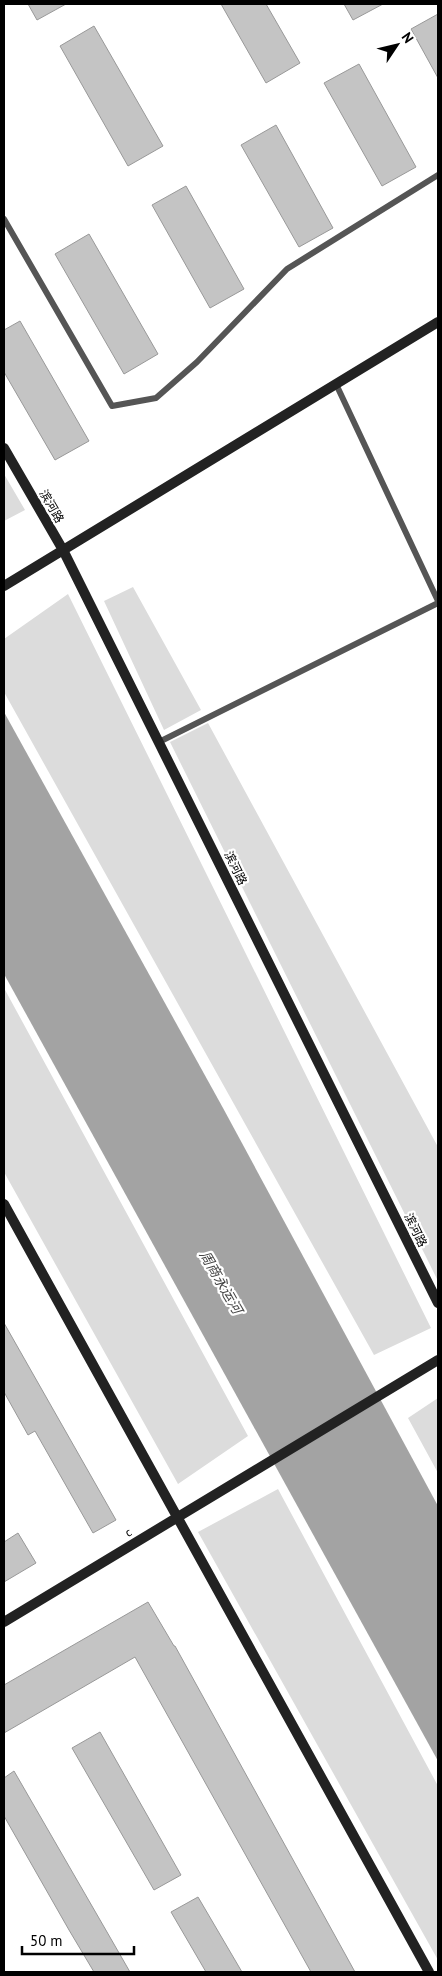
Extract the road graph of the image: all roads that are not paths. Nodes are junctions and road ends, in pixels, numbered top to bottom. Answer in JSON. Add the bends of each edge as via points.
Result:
{"nodes":[{"id":1,"x":438,"y":175,"type":"edge"},
{"id":2,"x":4,"y":220,"type":"edge"},
{"id":3,"x":438,"y":322,"type":"edge"},
{"id":4,"x":336,"y":384,"type":"junction"},
{"id":5,"x":4,"y":448,"type":"edge"},
{"id":6,"x":63,"y":550,"type":"junction"},
{"id":7,"x":4,"y":586,"type":"edge"},
{"id":8,"x":438,"y":602,"type":"edge"},
{"id":9,"x":159,"y":742,"type":"junction"},
{"id":10,"x":4,"y":1204,"type":"edge"},
{"id":11,"x":438,"y":1303,"type":"edge"},
{"id":12,"x":438,"y":1360,"type":"edge"},
{"id":13,"x":178,"y":1517,"type":"junction"},
{"id":14,"x":4,"y":1622,"type":"edge"},
{"id":15,"x":429,"y":1972,"type":"edge"}],
"edges":[{"from":1,"to":2,"type":"lane","via":[[287,269],[197,362],[156,398],[112,406]]},
{"from":3,"to":4,"type":"street"},
{"from":4,"to":6,"type":"street"},
{"from":4,"to":8,"type":"lane"},
{"from":5,"to":6,"type":"street","name":"滨河路"},
{"from":6,"to":7,"type":"street"},
{"from":6,"to":9,"type":"street","name":"滨河路"},
{"from":8,"to":9,"type":"lane"},
{"from":9,"to":11,"type":"street","name":"滨河路"},
{"from":10,"to":13,"type":"street"},
{"from":12,"to":13,"type":"street","name":"c"},
{"from":13,"to":14,"type":"street","name":"c"},
{"from":13,"to":15,"type":"street"}]}
